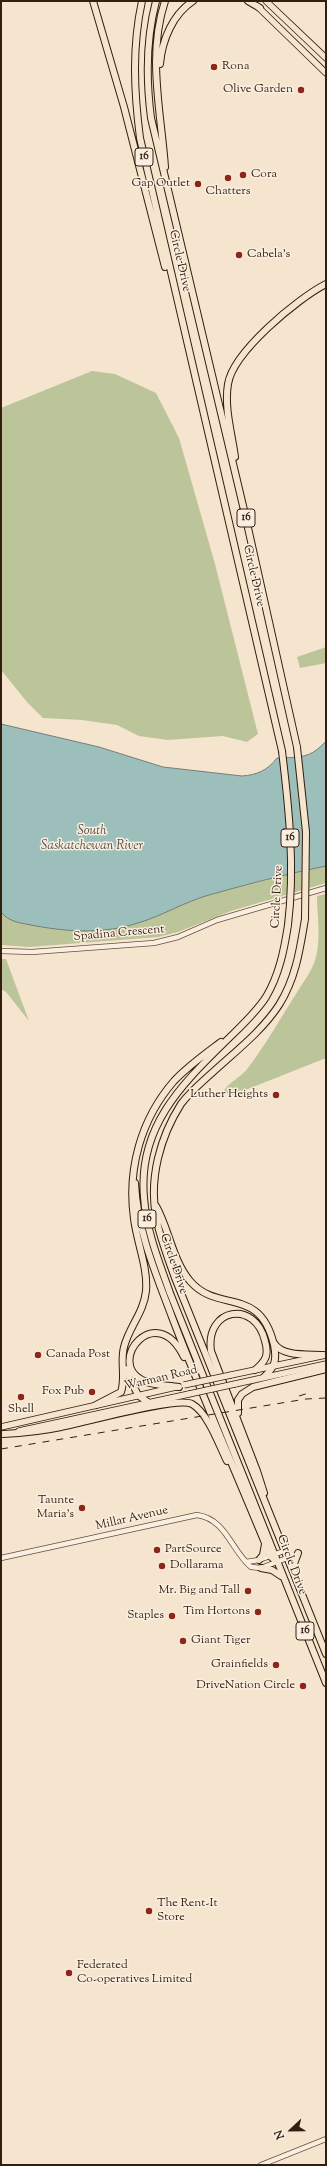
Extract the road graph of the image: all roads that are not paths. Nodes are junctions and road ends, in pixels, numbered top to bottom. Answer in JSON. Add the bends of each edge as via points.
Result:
{"nodes":[{"id":1,"x":93,"y":1,"type":"edge"},
{"id":2,"x":97,"y":1,"type":"edge"},
{"id":3,"x":142,"y":1,"type":"edge"},
{"id":4,"x":156,"y":1,"type":"edge"},
{"id":5,"x":165,"y":1,"type":"edge"},
{"id":6,"x":193,"y":1,"type":"edge"},
{"id":7,"x":248,"y":1,"type":"edge"},
{"id":8,"x":253,"y":1,"type":"edge"},
{"id":9,"x":266,"y":1,"type":"edge"},
{"id":10,"x":260,"y":8,"type":"junction"},
{"id":11,"x":326,"y":58,"type":"edge"},
{"id":12,"x":111,"y":59,"type":"junction"},
{"id":13,"x":326,"y":73,"type":"edge"},
{"id":14,"x":157,"y":95,"type":"junction"},
{"id":15,"x":164,"y":174,"type":"junction"},
{"id":16,"x":326,"y":284,"type":"edge"},
{"id":17,"x":179,"y":310,"type":"junction"},
{"id":18,"x":236,"y":476,"type":"junction"},
{"id":19,"x":326,"y":888,"type":"edge"},
{"id":20,"x":1,"y":951,"type":"edge"},
{"id":21,"x":246,"y":1022,"type":"junction"},
{"id":22,"x":135,"y":1159,"type":"junction"},
{"id":23,"x":154,"y":1203,"type":"junction"},
{"id":24,"x":272,"y":1340,"type":"junction"},
{"id":25,"x":324,"y":1355,"type":"edge"},
{"id":26,"x":123,"y":1360,"type":"junction"},
{"id":27,"x":326,"y":1364,"type":"edge"},
{"id":28,"x":276,"y":1365,"type":"junction"},
{"id":29,"x":326,"y":1369,"type":"edge"},
{"id":30,"x":255,"y":1370,"type":"junction"},
{"id":31,"x":264,"y":1377,"type":"junction"},
{"id":32,"x":181,"y":1386,"type":"junction"},
{"id":33,"x":138,"y":1395,"type":"junction"},
{"id":34,"x":149,"y":1403,"type":"junction"},
{"id":35,"x":96,"y":1405,"type":"junction"},
{"id":36,"x":215,"y":1423,"type":"junction"},
{"id":37,"x":1,"y":1427,"type":"edge"},
{"id":38,"x":242,"y":1430,"type":"junction"},
{"id":39,"x":2,"y":1435,"type":"edge"},
{"id":40,"x":248,"y":1504,"type":"junction"},
{"id":41,"x":272,"y":1522,"type":"junction"},
{"id":42,"x":265,"y":1543,"type":"junction"},
{"id":43,"x":284,"y":1550,"type":"junction"},
{"id":44,"x":298,"y":1553,"type":"dead end"},
{"id":45,"x":273,"y":1555,"type":"junction"},
{"id":46,"x":1,"y":1558,"type":"edge"},
{"id":47,"x":287,"y":1558,"type":"junction"},
{"id":48,"x":259,"y":1560,"type":"junction"},
{"id":49,"x":246,"y":1562,"type":"junction"},
{"id":50,"x":277,"y":1562,"type":"junction"},
{"id":51,"x":261,"y":1568,"type":"junction"},
{"id":52,"x":284,"y":1578,"type":"junction"},
{"id":53,"x":298,"y":1587,"type":"junction"},
{"id":54,"x":326,"y":1654,"type":"edge"},
{"id":55,"x":326,"y":1683,"type":"edge"},
{"id":56,"x":326,"y":2138,"type":"edge"},
{"id":57,"x":261,"y":2165,"type":"edge"}],
"edges":[{"from":1,"to":12,"type":"highway"},
{"from":2,"to":12,"type":"highway"},
{"from":3,"to":17,"type":"highway","name":"Circle Drive","number":"16","via":[[134,48],[138,121]]},
{"from":4,"to":15,"type":"highway","name":"Circle Drive","number":"16","via":[[149,45],[148,90],[151,118]]},
{"from":5,"to":14,"type":"highway","via":[[158,32]]},
{"from":6,"to":14,"type":"highway","via":[[178,15],[167,35],[160,61]]},
{"from":7,"to":10,"type":"highway"},
{"from":8,"to":10,"type":"main road"},
{"from":9,"to":11,"type":"main road"},
{"from":10,"to":13,"type":"main road"},
{"from":12,"to":17,"type":"highway","via":[[169,282]]},
{"from":14,"to":15,"type":"highway"},
{"from":15,"to":18,"type":"highway","name":"Circle Drive","number":"16"},
{"from":16,"to":18,"type":"highway","via":[[298,301],[233,368],[227,396],[237,465]]},
{"from":17,"to":21,"type":"highway","name":"Circle Drive","number":"16","bridge":true,"via":[[282,751],[290,825],[291,897],[281,964],[265,999]]},
{"from":18,"to":23,"type":"highway","name":"Circle Drive","number":"16","bridge":true,"via":[[297,747],[306,832],[305,919],[298,964],[278,1006],[256,1032],[182,1103],[170,1124],[160,1150]]},
{"from":19,"to":20,"type":"street","name":"Spadina Crescent","via":[[233,915],[178,937],[161,941],[32,952]]},
{"from":21,"to":22,"type":"highway","via":[[175,1080],[150,1118],[142,1134]]},
{"from":21,"to":45,"type":"highway","name":"Circle Drive","number":"16","via":[[199,1068],[173,1097],[163,1113],[147,1154],[144,1197],[152,1238],[170,1293]]},
{"from":22,"to":26,"type":"highway","via":[[132,1210],[146,1276],[146,1291],[143,1307],[126,1342]]},
{"from":22,"to":36,"type":"highway","via":[[136,1199],[145,1242]]},
{"from":23,"to":24,"type":"highway","via":[[181,1267],[191,1282],[211,1295],[254,1310],[266,1324]]},
{"from":23,"to":41,"type":"highway","name":"Circle Drive","number":"16","via":[[160,1234],[175,1278]]},
{"from":24,"to":25,"type":"highway","via":[[276,1347],[295,1354]]},
{"from":24,"to":28,"type":"highway"},
{"from":25,"to":28,"type":"main road","name":"Warman Road"},
{"from":26,"to":33,"type":"highway"},
{"from":26,"to":35,"type":"highway","via":[[124,1381],[121,1392]]},
{"from":27,"to":31,"type":"main road","name":"Warman Road"},
{"from":28,"to":30,"type":"main road","name":"Warman Road"},
{"from":28,"to":31,"type":"highway"},
{"from":29,"to":38,"type":"highway","via":[[257,1386],[244,1392],[236,1405]]},
{"from":30,"to":32,"type":"main road","name":"Warman Road","bridge":true},
{"from":30,"to":38,"type":"highway","via":[[264,1362],[267,1355],[260,1327],[253,1319],[240,1314],[229,1315],[220,1320],[211,1333],[211,1351]]},
{"from":31,"to":34,"type":"main road","name":"Warman Road","bridge":true},
{"from":32,"to":33,"type":"main road","name":"Warman Road"},
{"from":32,"to":36,"type":"highway","via":[[149,1383],[136,1376],[130,1358],[132,1347],[138,1340],[147,1334],[158,1333],[168,1336],[174,1342]]},
{"from":33,"to":34,"type":"highway"},
{"from":33,"to":35,"type":"main road","name":"Warman Road"},
{"from":34,"to":39,"type":"main road","name":"Warman Road"},
{"from":35,"to":37,"type":"main road","name":"Warman Road"},
{"from":36,"to":40,"type":"highway"},
{"from":37,"to":39,"type":"street"},
{"from":38,"to":41,"type":"highway"},
{"from":39,"to":40,"type":"highway","via":[[60,1427],[158,1405],[190,1403],[198,1408],[206,1420]]},
{"from":40,"to":42,"type":"highway"},
{"from":41,"to":43,"type":"highway","name":"Circle Drive","number":"16"},
{"from":42,"to":45,"type":"highway"},
{"from":42,"to":48,"type":"highway","via":[[263,1555]]},
{"from":43,"to":45,"type":"street"},
{"from":43,"to":47,"type":"highway","name":"Circle Drive","number":"16"},
{"from":44,"to":53,"type":"highway","via":[[294,1564]]},
{"from":45,"to":48,"type":"street"},
{"from":45,"to":50,"type":"highway"},
{"from":46,"to":49,"type":"street","name":"Millar Avenue","via":[[197,1515],[219,1525]]},
{"from":47,"to":50,"type":"street"},
{"from":47,"to":53,"type":"highway","name":"Circle Drive","number":"16"},
{"from":48,"to":49,"type":"street"},
{"from":49,"to":51,"type":"street","via":[[251,1567]]},
{"from":50,"to":51,"type":"street"},
{"from":50,"to":52,"type":"highway","name":"Circle Drive","number":"16"},
{"from":51,"to":52,"type":"highway","via":[[272,1570]]},
{"from":52,"to":55,"type":"highway","name":"Circle Drive","number":"16"},
{"from":53,"to":54,"type":"highway","name":"Circle Drive","number":"16"},
{"from":56,"to":57,"type":"street"}]}
